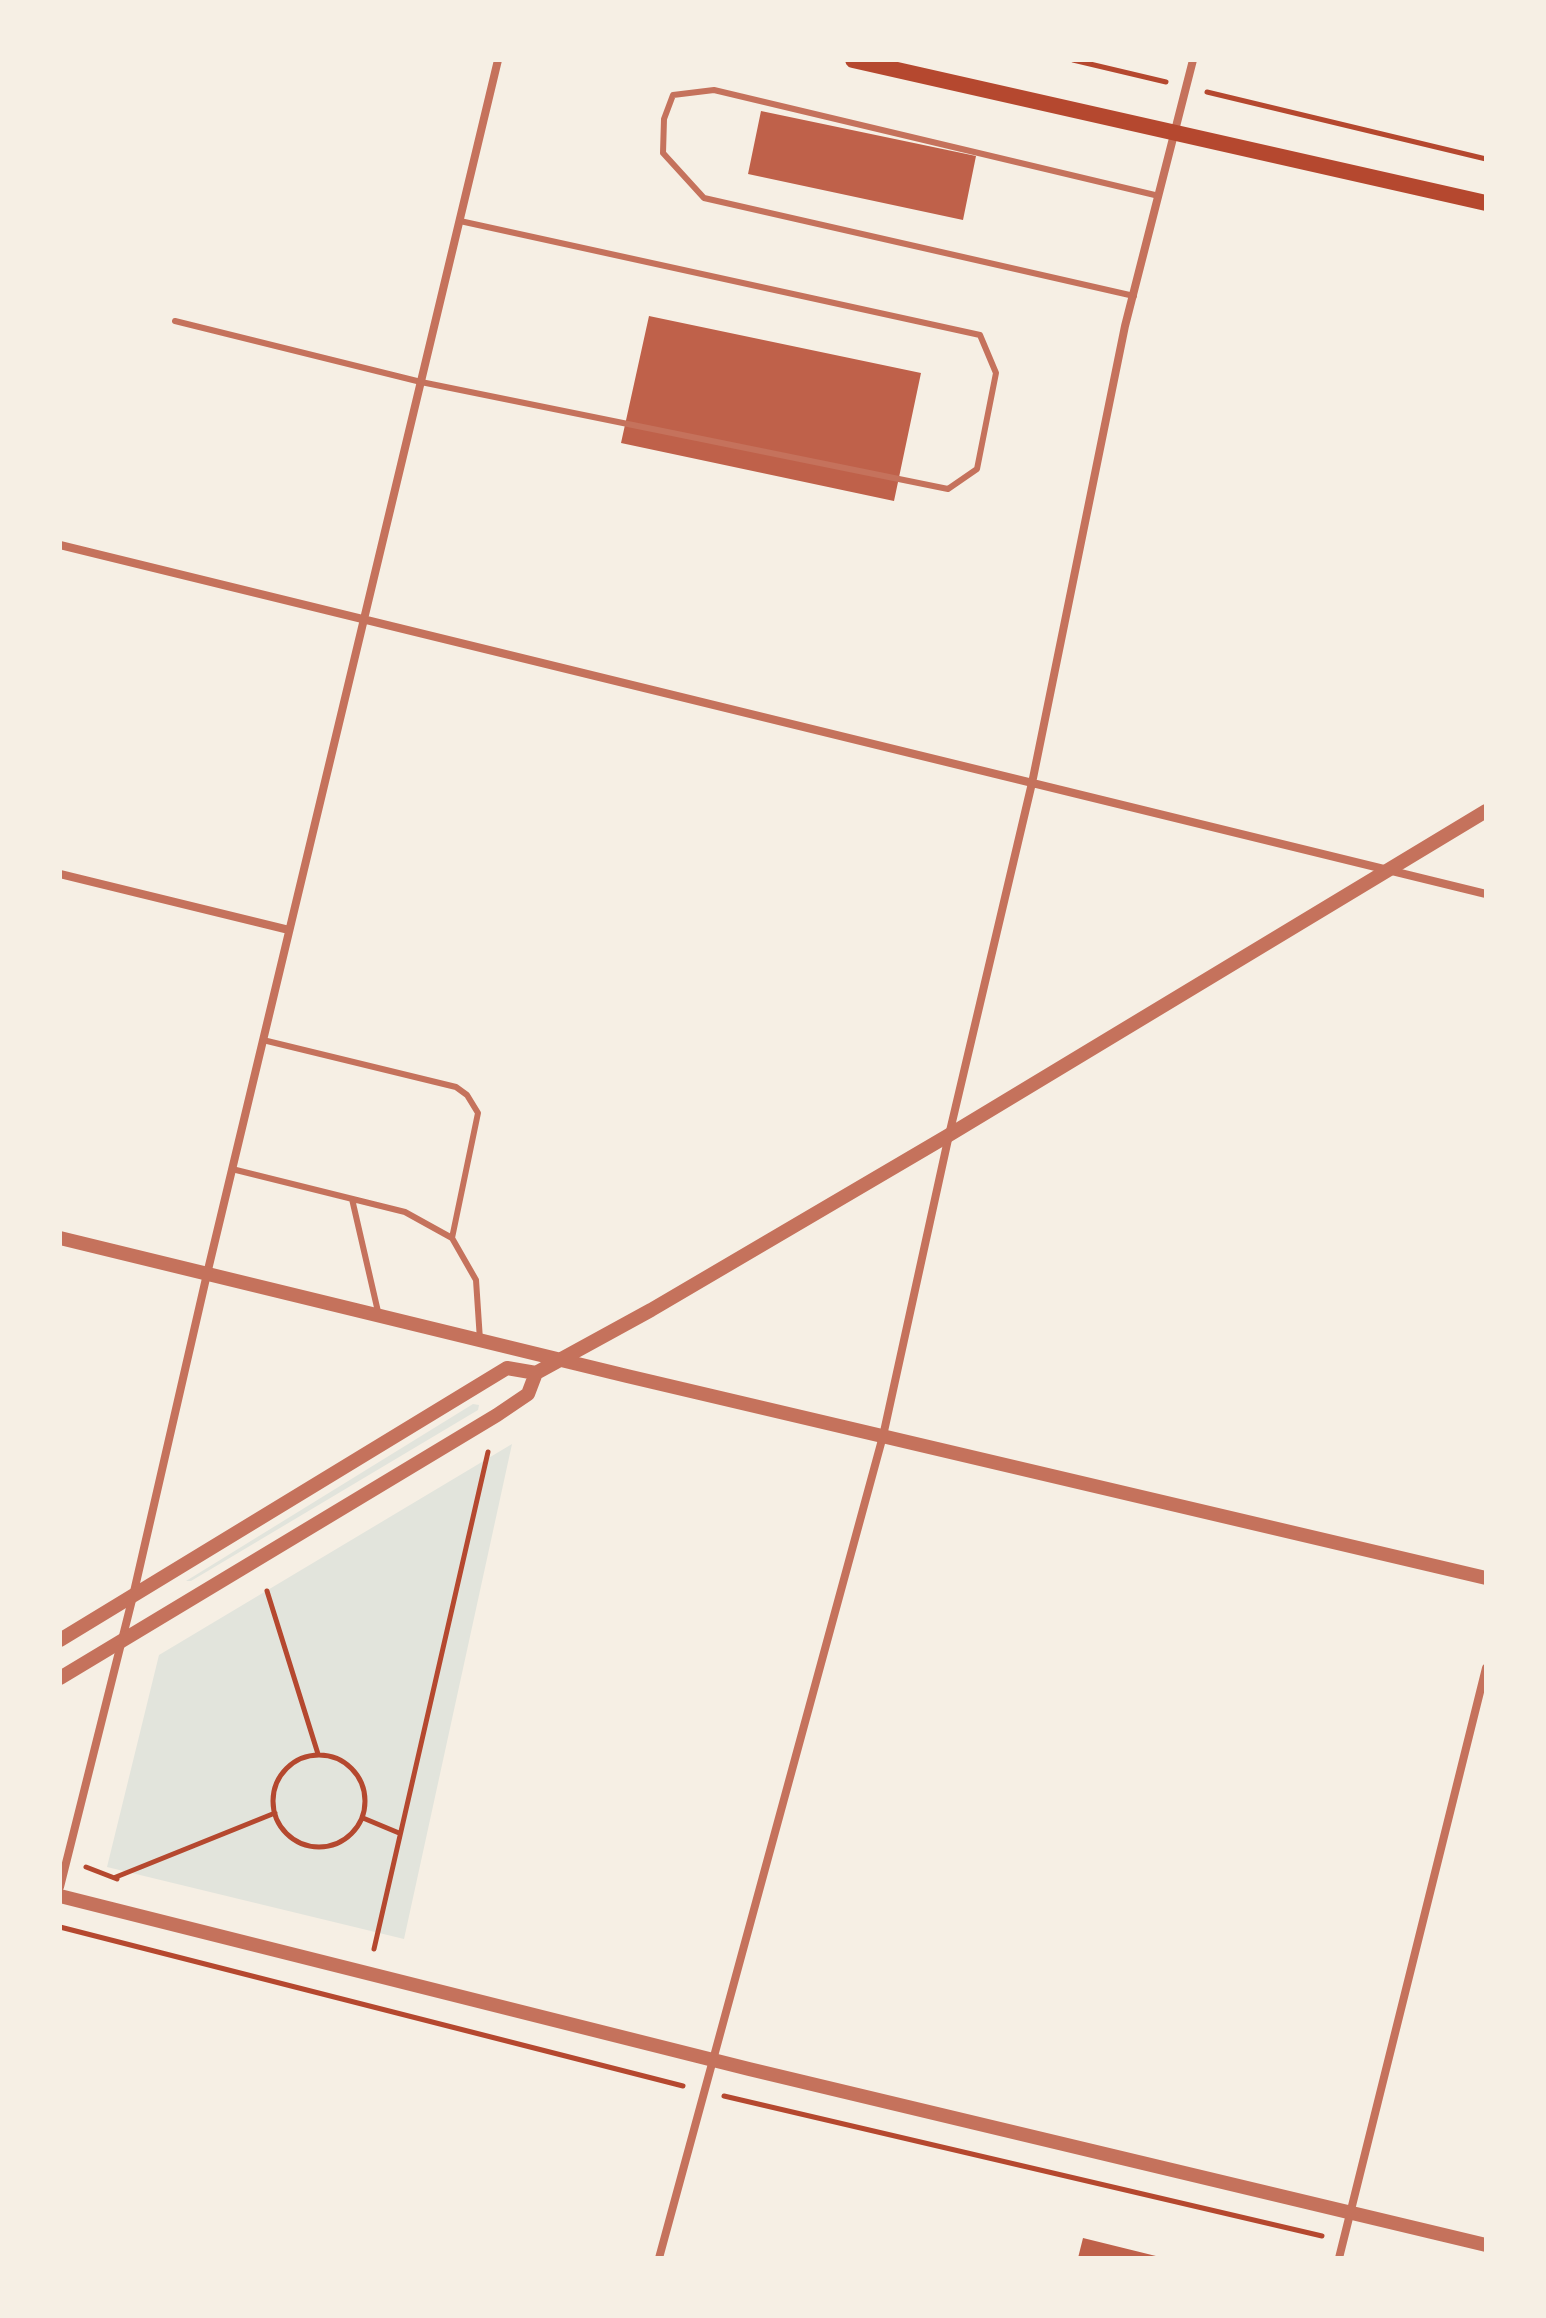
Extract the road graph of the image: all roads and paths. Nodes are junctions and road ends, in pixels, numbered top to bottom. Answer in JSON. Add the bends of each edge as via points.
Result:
{"nodes":[{"id":1,"x":498,"y":60,"type":"edge"},
{"id":2,"x":853,"y":60,"type":"edge"},
{"id":3,"x":1073,"y":60,"type":"edge"},
{"id":4,"x":1193,"y":60,"type":"edge"},
{"id":5,"x":1186,"y":87,"type":"junction"},
{"id":6,"x":1175,"y":133,"type":"junction"},
{"id":7,"x":1486,"y":159,"type":"edge"},
{"id":8,"x":1159,"y":196,"type":"junction"},
{"id":9,"x":1486,"y":203,"type":"edge"},
{"id":10,"x":460,"y":221,"type":"junction"},
{"id":11,"x":1134,"y":296,"type":"junction"},
{"id":12,"x":175,"y":321,"type":"dead end"},
{"id":13,"x":421,"y":382,"type":"junction"},
{"id":14,"x":60,"y":545,"type":"edge"},
{"id":15,"x":364,"y":619,"type":"junction"},
{"id":16,"x":1032,"y":783,"type":"junction"},
{"id":17,"x":1486,"y":811,"type":"edge"},
{"id":18,"x":1387,"y":870,"type":"junction"},
{"id":19,"x":60,"y":874,"type":"edge"},
{"id":20,"x":1486,"y":894,"type":"edge"},
{"id":21,"x":289,"y":930,"type":"junction"},
{"id":22,"x":263,"y":1040,"type":"junction"},
{"id":23,"x":949,"y":1135,"type":"junction"},
{"id":24,"x":232,"y":1169,"type":"junction"},
{"id":25,"x":352,"y":1199,"type":"junction"},
{"id":26,"x":60,"y":1238,"type":"edge"},
{"id":27,"x":452,"y":1238,"type":"junction"},
{"id":28,"x":207,"y":1274,"type":"junction"},
{"id":29,"x":379,"y":1316,"type":"junction"},
{"id":30,"x":480,"y":1340,"type":"junction"},
{"id":31,"x":562,"y":1360,"type":"junction"},
{"id":32,"x":536,"y":1373,"type":"junction"},
{"id":33,"x":497,"y":1415,"type":"junction"},
{"id":34,"x":883,"y":1436,"type":"junction"},
{"id":35,"x":1486,"y":1578,"type":"edge"},
{"id":36,"x":267,"y":1591,"type":"dead end"},
{"id":37,"x":133,"y":1596,"type":"junction"},
{"id":38,"x":60,"y":1640,"type":"edge"},
{"id":39,"x":121,"y":1642,"type":"junction"},
{"id":40,"x":1486,"y":1668,"type":"edge"},
{"id":41,"x":60,"y":1678,"type":"edge"},
{"id":42,"x":318,"y":1754,"type":"junction"},
{"id":43,"x":275,"y":1813,"type":"junction"},
{"id":44,"x":363,"y":1818,"type":"junction"},
{"id":45,"x":399,"y":1833,"type":"junction"},
{"id":46,"x":116,"y":1877,"type":"dead end"},
{"id":47,"x":60,"y":1887,"type":"edge"},
{"id":48,"x":60,"y":1896,"type":"edge"},
{"id":49,"x":369,"y":1973,"type":"junction"},
{"id":50,"x":712,"y":2060,"type":"junction"},
{"id":51,"x":1350,"y":2212,"type":"junction"},
{"id":52,"x":1486,"y":2245,"type":"edge"},
{"id":53,"x":659,"y":2258,"type":"edge"},
{"id":54,"x":1339,"y":2258,"type":"edge"}],
"edges":[{"from":1,"to":10,"type":"street"},
{"from":2,"to":6,"type":"main road"},
{"from":3,"to":5,"type":"path"},
{"from":4,"to":5,"type":"street"},
{"from":5,"to":6,"type":"street"},
{"from":5,"to":7,"type":"path"},
{"from":6,"to":8,"type":"street"},
{"from":6,"to":9,"type":"main road"},
{"from":8,"to":11,"type":"street"},
{"from":8,"to":11,"type":"lane","via":[[714,90],[673,95],[664,119],[663,153],[704,198]]},
{"from":10,"to":13,"type":"street"},
{"from":10,"to":13,"type":"lane","via":[[980,335],[996,373],[977,469],[948,489]]},
{"from":11,"to":16,"type":"street"},
{"from":12,"to":13,"type":"lane"},
{"from":13,"to":15,"type":"street"},
{"from":14,"to":15,"type":"street"},
{"from":15,"to":16,"type":"street"},
{"from":15,"to":21,"type":"street"},
{"from":16,"to":18,"type":"street"},
{"from":16,"to":23,"type":"street"},
{"from":17,"to":18,"type":"street"},
{"from":18,"to":20,"type":"street"},
{"from":18,"to":23,"type":"street"},
{"from":19,"to":21,"type":"street"},
{"from":21,"to":22,"type":"street"},
{"from":22,"to":24,"type":"street"},
{"from":22,"to":27,"type":"lane","via":[[456,1087],[467,1095],[478,1113]]},
{"from":23,"to":31,"type":"street"},
{"from":23,"to":34,"type":"street"},
{"from":24,"to":25,"type":"lane"},
{"from":24,"to":28,"type":"street"},
{"from":25,"to":27,"type":"lane","via":[[405,1212]]},
{"from":25,"to":29,"type":"lane"},
{"from":26,"to":28,"type":"street"},
{"from":27,"to":30,"type":"lane","via":[[476,1280]]},
{"from":28,"to":29,"type":"street"},
{"from":28,"to":37,"type":"street"},
{"from":29,"to":30,"type":"street"},
{"from":30,"to":31,"type":"street"},
{"from":31,"to":32,"type":"street"},
{"from":31,"to":34,"type":"street"},
{"from":32,"to":33,"type":"street","via":[[528,1394]]},
{"from":32,"to":37,"type":"street","via":[[507,1368]]},
{"from":33,"to":39,"type":"street"},
{"from":33,"to":45,"type":"path"},
{"from":34,"to":35,"type":"street"},
{"from":34,"to":50,"type":"street"},
{"from":36,"to":42,"type":"path"},
{"from":37,"to":38,"type":"street"},
{"from":37,"to":39,"type":"street"},
{"from":39,"to":41,"type":"street"},
{"from":39,"to":47,"type":"street"},
{"from":40,"to":51,"type":"street"},
{"from":42,"to":43,"type":"path","via":[[303,1757],[280,1776],[274,1790]]},
{"from":42,"to":44,"type":"path","via":[[346,1762],[357,1773],[364,1787]]},
{"from":43,"to":44,"type":"path","via":[[285,1831],[311,1847],[342,1841]]},
{"from":43,"to":46,"type":"path"},
{"from":44,"to":45,"type":"path"},
{"from":45,"to":49,"type":"path"},
{"from":48,"to":49,"type":"street"},
{"from":49,"to":50,"type":"street"},
{"from":50,"to":51,"type":"street"},
{"from":50,"to":53,"type":"street"},
{"from":51,"to":52,"type":"street"},
{"from":51,"to":54,"type":"street"}]}
